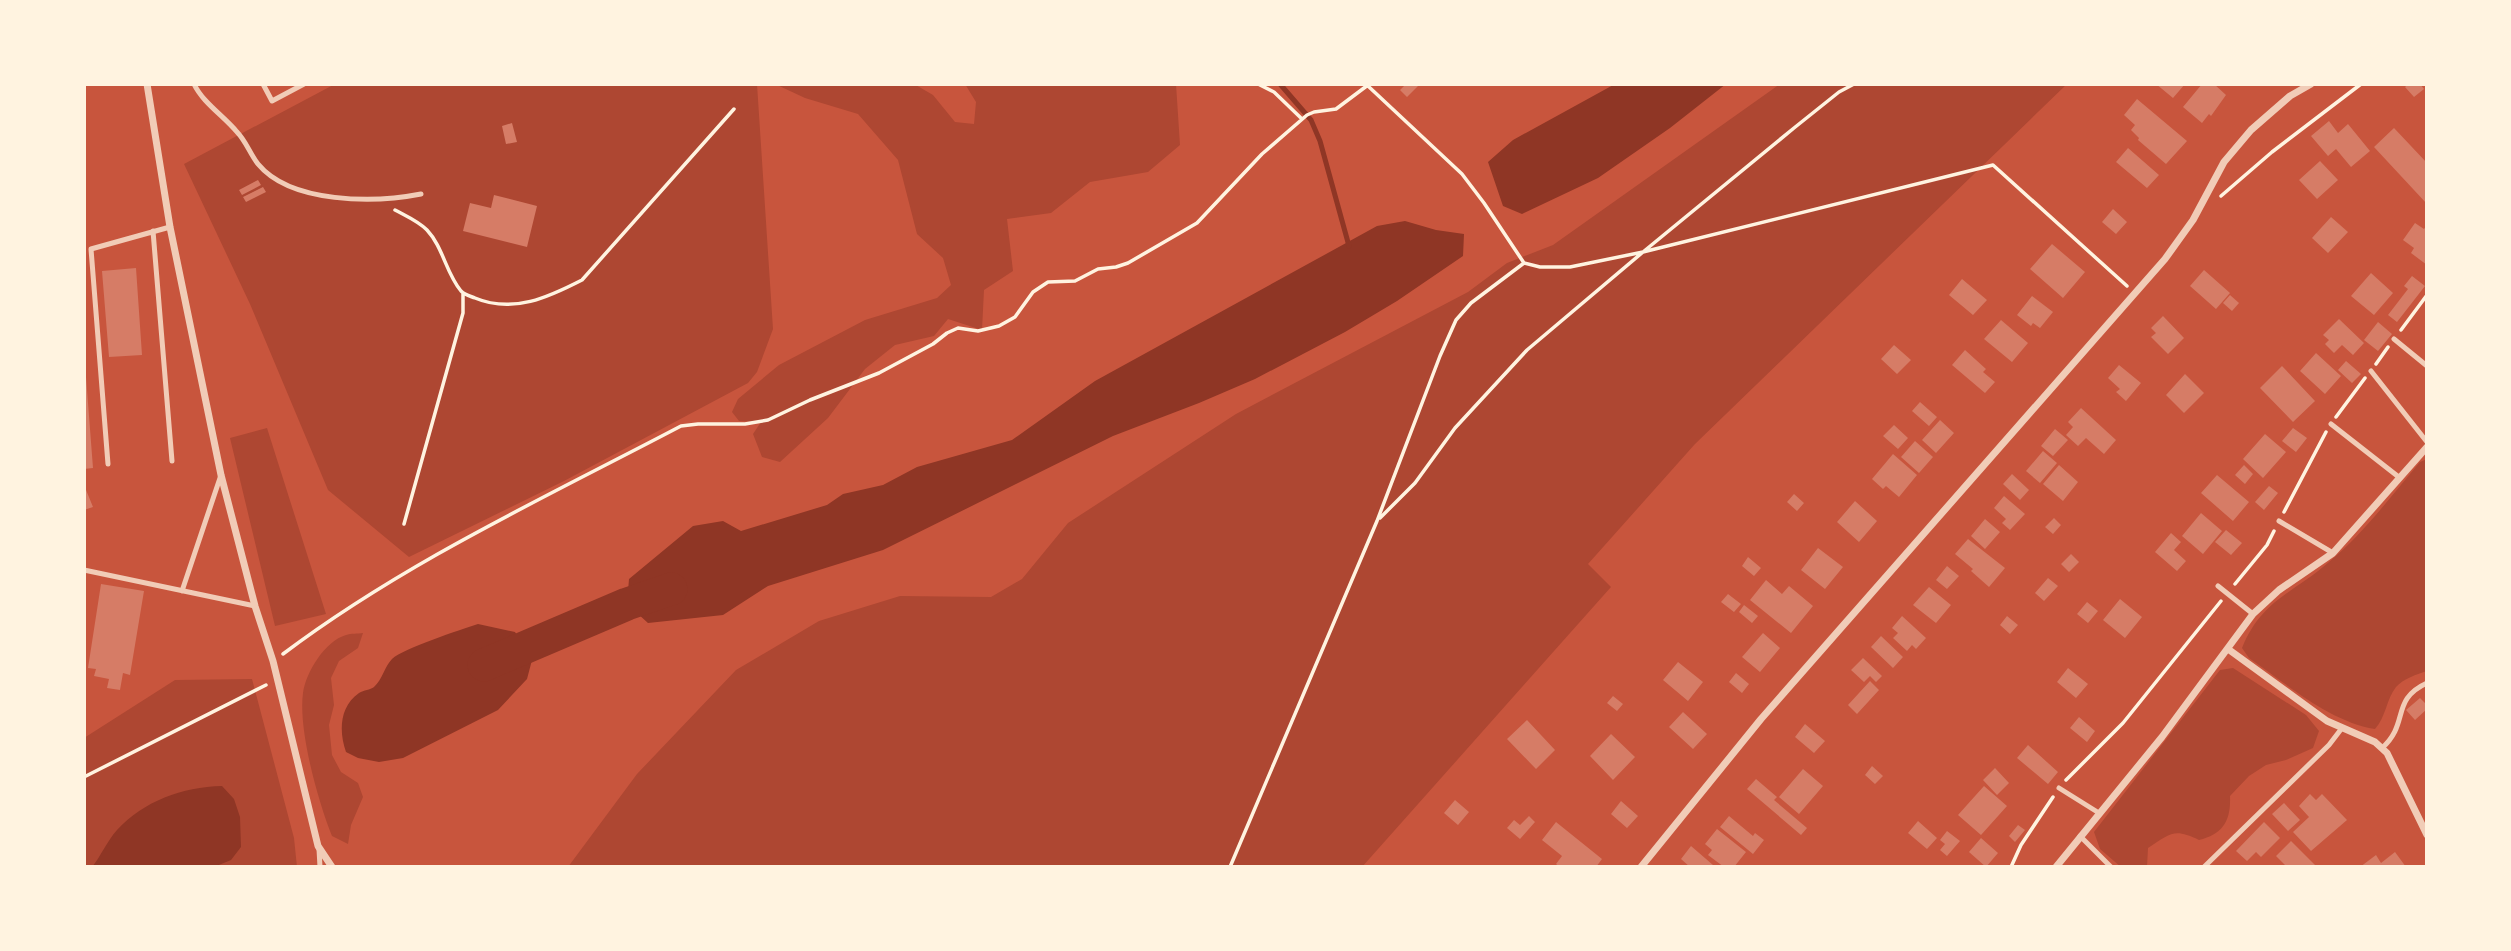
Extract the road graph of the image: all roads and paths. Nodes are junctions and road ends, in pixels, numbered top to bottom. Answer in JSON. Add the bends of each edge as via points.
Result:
{"nodes":[{"id":1,"x":147,"y":84,"type":"edge"},
{"id":2,"x":194,"y":84,"type":"edge"},
{"id":3,"x":263,"y":84,"type":"edge"},
{"id":4,"x":304,"y":84,"type":"edge"},
{"id":5,"x":1258,"y":84,"type":"edge"},
{"id":6,"x":1854,"y":84,"type":"edge"},
{"id":7,"x":2311,"y":84,"type":"edge"},
{"id":8,"x":2361,"y":84,"type":"edge"},
{"id":9,"x":1368,"y":85,"type":"edge"},
{"id":10,"x":734,"y":109,"type":"dead end"},
{"id":11,"x":1302,"y":119,"type":"junction"},
{"id":12,"x":421,"y":194,"type":"dead end"},
{"id":13,"x":375,"y":200,"type":"junction"},
{"id":14,"x":2213,"y":203,"type":"dead end"},
{"id":15,"x":170,"y":226,"type":"junction"},
{"id":16,"x":153,"y":231,"type":"junction"},
{"id":17,"x":1643,"y":251,"type":"junction"},
{"id":18,"x":1524,"y":263,"type":"junction"},
{"id":19,"x":2136,"y":292,"type":"junction"},
{"id":20,"x":463,"y":293,"type":"junction"},
{"id":21,"x":2427,"y":295,"type":"edge"},
{"id":22,"x":2394,"y":339,"type":"junction"},
{"id":23,"x":2427,"y":366,"type":"edge"},
{"id":24,"x":2371,"y":371,"type":"junction"},
{"id":25,"x":2331,"y":424,"type":"junction"},
{"id":26,"x":2427,"y":442,"type":"edge"},
{"id":27,"x":2427,"y":447,"type":"edge"},
{"id":28,"x":172,"y":461,"type":"dead end"},
{"id":29,"x":108,"y":464,"type":"dead end"},
{"id":30,"x":221,"y":475,"type":"junction"},
{"id":31,"x":2400,"y":478,"type":"junction"},
{"id":32,"x":1377,"y":521,"type":"junction"},
{"id":33,"x":2279,"y":521,"type":"junction"},
{"id":34,"x":404,"y":524,"type":"dead end"},
{"id":35,"x":2333,"y":552,"type":"junction"},
{"id":36,"x":84,"y":570,"type":"edge"},
{"id":37,"x":2218,"y":586,"type":"dead end"},
{"id":38,"x":182,"y":591,"type":"junction"},
{"id":39,"x":2227,"y":593,"type":"junction"},
{"id":40,"x":255,"y":606,"type":"junction"},
{"id":41,"x":2253,"y":614,"type":"junction"},
{"id":42,"x":2228,"y":649,"type":"junction"},
{"id":43,"x":273,"y":661,"type":"junction"},
{"id":44,"x":278,"y":679,"type":"junction"},
{"id":45,"x":2427,"y":683,"type":"edge"},
{"id":46,"x":2342,"y":728,"type":"junction"},
{"id":47,"x":2382,"y":748,"type":"junction"},
{"id":48,"x":84,"y":777,"type":"edge"},
{"id":49,"x":2059,"y":788,"type":"junction"},
{"id":50,"x":2099,"y":813,"type":"junction"},
{"id":51,"x":2427,"y":835,"type":"edge"},
{"id":52,"x":2080,"y":836,"type":"junction"},
{"id":53,"x":318,"y":846,"type":"junction"},
{"id":54,"x":320,"y":867,"type":"edge"},
{"id":55,"x":332,"y":867,"type":"edge"},
{"id":56,"x":1230,"y":867,"type":"edge"},
{"id":57,"x":1641,"y":867,"type":"edge"},
{"id":58,"x":2011,"y":867,"type":"edge"},
{"id":59,"x":2056,"y":867,"type":"edge"},
{"id":60,"x":2111,"y":867,"type":"edge"},
{"id":61,"x":2204,"y":867,"type":"edge"}],
"edges":[{"from":1,"to":15,"type":"street"},
{"from":2,"to":13,"type":"lane","via":[[239,134],[258,165],[281,182],[325,196]]},
{"from":3,"to":4,"type":"lane","via":[[272,101]]},
{"from":5,"to":11,"type":"path","via":[[1274,92]]},
{"from":6,"to":17,"type":"path"},
{"from":7,"to":19,"type":"street","via":[[2251,130],[2224,162],[2193,220]]},
{"from":8,"to":14,"type":"path"},
{"from":9,"to":11,"type":"path","via":[[1336,109]]},
{"from":9,"to":18,"type":"path","via":[[1461,174]]},
{"from":10,"to":20,"type":"path","via":[[582,280],[523,304],[486,303]]},
{"from":11,"to":43,"type":"path","via":[[1197,223],[1128,263],[1075,281],[1048,282],[1033,292],[1015,317],[999,326],[978,331],[958,328],[879,373],[768,420],[681,426],[384,585]]},
{"from":12,"to":13,"type":"lane"},
{"from":13,"to":20,"type":"path","via":[[428,231]]},
{"from":15,"to":16,"type":"lane"},
{"from":15,"to":30,"type":"street"},
{"from":16,"to":28,"type":"lane"},
{"from":16,"to":29,"type":"lane","via":[[91,249]]},
{"from":17,"to":18,"type":"path","via":[[1570,267]]},
{"from":17,"to":19,"type":"path","via":[[1993,165]]},
{"from":17,"to":32,"type":"path","via":[[1527,350],[1455,428],[1415,483]]},
{"from":18,"to":32,"type":"path","via":[[1456,320]]},
{"from":19,"to":57,"type":"street","via":[[1761,719]]},
{"from":20,"to":34,"type":"path","via":[[463,313]]},
{"from":21,"to":22,"type":"path"},
{"from":22,"to":23,"type":"lane"},
{"from":22,"to":24,"type":"path"},
{"from":24,"to":25,"type":"path"},
{"from":24,"to":26,"type":"lane"},
{"from":25,"to":31,"type":"lane"},
{"from":25,"to":33,"type":"path"},
{"from":27,"to":31,"type":"street"},
{"from":30,"to":38,"type":"lane"},
{"from":30,"to":40,"type":"street"},
{"from":31,"to":35,"type":"street"},
{"from":32,"to":56,"type":"path"},
{"from":33,"to":35,"type":"lane"},
{"from":33,"to":39,"type":"path","via":[[2267,545]]},
{"from":35,"to":41,"type":"street"},
{"from":36,"to":38,"type":"lane"},
{"from":37,"to":39,"type":"lane"},
{"from":38,"to":40,"type":"lane"},
{"from":39,"to":41,"type":"lane"},
{"from":39,"to":49,"type":"path","via":[[2123,723]]},
{"from":40,"to":43,"type":"street"},
{"from":41,"to":42,"type":"street"},
{"from":42,"to":46,"type":"street"},
{"from":42,"to":50,"type":"street"},
{"from":43,"to":44,"type":"street"},
{"from":44,"to":48,"type":"path"},
{"from":44,"to":53,"type":"street"},
{"from":45,"to":47,"type":"lane","via":[[2404,700],[2393,738]]},
{"from":46,"to":47,"type":"street"},
{"from":46,"to":61,"type":"lane"},
{"from":47,"to":51,"type":"street"},
{"from":49,"to":50,"type":"lane"},
{"from":49,"to":58,"type":"path"},
{"from":50,"to":52,"type":"street"},
{"from":52,"to":59,"type":"street"},
{"from":52,"to":60,"type":"lane"},
{"from":53,"to":54,"type":"lane"},
{"from":53,"to":55,"type":"street"}]}
